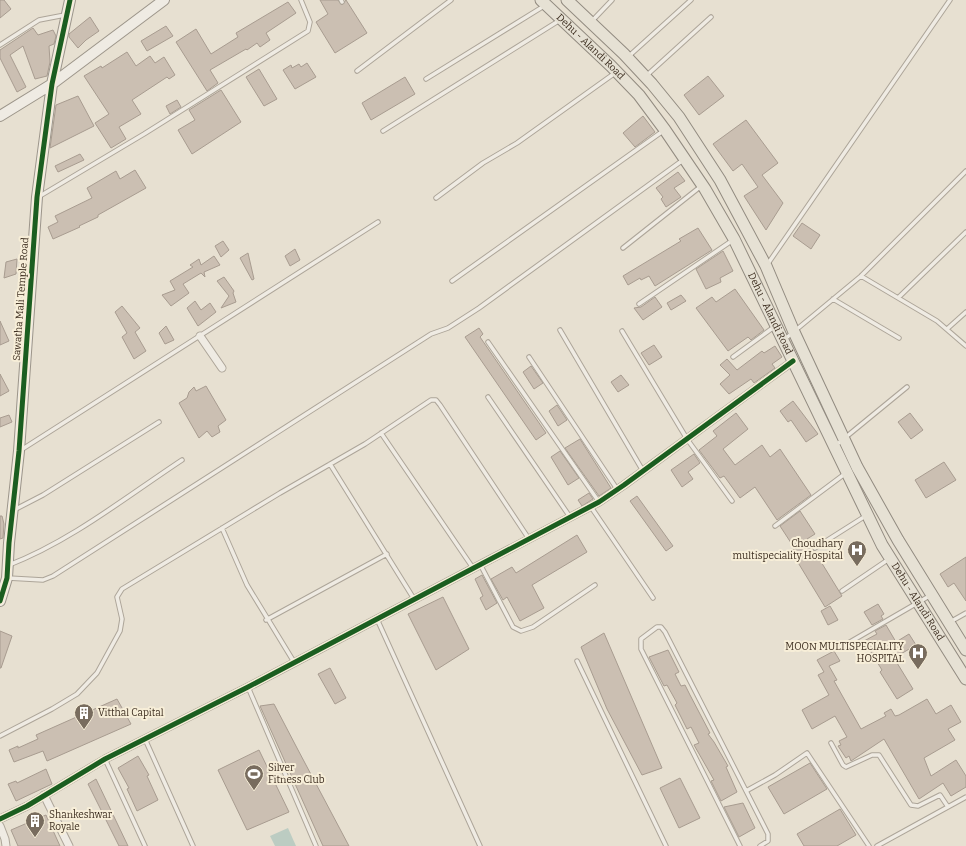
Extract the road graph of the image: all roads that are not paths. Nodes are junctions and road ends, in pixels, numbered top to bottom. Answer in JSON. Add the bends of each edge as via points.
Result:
{"nodes":[{"id":1,"x":70,"y":0,"type":"edge"},
{"id":2,"x":164,"y":0,"type":"edge"},
{"id":3,"x":301,"y":0,"type":"edge"},
{"id":4,"x":451,"y":0,"type":"edge"},
{"id":5,"x":567,"y":0,"type":"edge"},
{"id":6,"x":612,"y":0,"type":"edge"},
{"id":7,"x":690,"y":0,"type":"edge"},
{"id":8,"x":950,"y":0,"type":"edge"},
{"id":9,"x":543,"y":2,"type":"edge"},
{"id":10,"x":67,"y":15,"type":"junction"},
{"id":11,"x":711,"y":18,"type":"dead end"},
{"id":12,"x":561,"y":19,"type":"junction"},
{"id":13,"x":591,"y":22,"type":"junction"},
{"id":14,"x":0,"y":45,"type":"edge"},
{"id":15,"x":628,"y":58,"type":"junction"},
{"id":16,"x":357,"y":71,"type":"dead end"},
{"id":17,"x":617,"y":72,"type":"junction"},
{"id":18,"x":645,"y":76,"type":"junction"},
{"id":19,"x":426,"y":79,"type":"dead end"},
{"id":20,"x":52,"y":84,"type":"junction"},
{"id":21,"x":0,"y":116,"type":"edge"},
{"id":22,"x":665,"y":130,"type":"junction"},
{"id":23,"x":383,"y":131,"type":"dead end"},
{"id":24,"x":684,"y":159,"type":"junction"},
{"id":25,"x":966,"y":171,"type":"edge"},
{"id":26,"x":702,"y":185,"type":"junction"},
{"id":27,"x":37,"y":197,"type":"junction"},
{"id":28,"x":436,"y":198,"type":"dead end"},
{"id":29,"x":378,"y":222,"type":"dead end"},
{"id":30,"x":966,"y":232,"type":"edge"},
{"id":31,"x":734,"y":239,"type":"junction"},
{"id":32,"x":623,"y":248,"type":"dead end"},
{"id":33,"x":766,"y":266,"type":"junction"},
{"id":34,"x":861,"y":276,"type":"junction"},
{"id":35,"x":452,"y":281,"type":"dead end"},
{"id":36,"x":899,"y":297,"type":"junction"},
{"id":37,"x":833,"y":299,"type":"junction"},
{"id":38,"x":639,"y":304,"type":"dead end"},
{"id":39,"x":966,"y":312,"type":"edge"},
{"id":40,"x":777,"y":326,"type":"junction"},
{"id":41,"x":947,"y":329,"type":"junction"},
{"id":42,"x":560,"y":330,"type":"dead end"},
{"id":43,"x":622,"y":330,"type":"dead end"},
{"id":44,"x":794,"y":332,"type":"junction"},
{"id":45,"x":200,"y":336,"type":"junction"},
{"id":46,"x":899,"y":338,"type":"dead end"},
{"id":47,"x":784,"y":340,"type":"junction"},
{"id":48,"x":488,"y":342,"type":"dead end"},
{"id":49,"x":966,"y":346,"type":"edge"},
{"id":50,"x":804,"y":352,"type":"junction"},
{"id":51,"x":529,"y":357,"type":"dead end"},
{"id":52,"x":733,"y":357,"type":"dead end"},
{"id":53,"x":793,"y":361,"type":"junction"},
{"id":54,"x":222,"y":368,"type":"dead end"},
{"id":55,"x":907,"y":387,"type":"dead end"},
{"id":56,"x":488,"y":397,"type":"dead end"},
{"id":57,"x":158,"y":422,"type":"dead end"},
{"id":58,"x":381,"y":433,"type":"junction"},
{"id":59,"x":687,"y":439,"type":"junction"},
{"id":60,"x":844,"y":439,"type":"junction"},
{"id":61,"x":834,"y":446,"type":"junction"},
{"id":62,"x":19,"y":451,"type":"junction"},
{"id":63,"x":182,"y":460,"type":"dead end"},
{"id":64,"x":330,"y":464,"type":"junction"},
{"id":65,"x":643,"y":471,"type":"junction"},
{"id":66,"x":846,"y":473,"type":"junction"},
{"id":67,"x":618,"y":489,"type":"junction"},
{"id":68,"x":732,"y":501,"type":"dead end"},
{"id":69,"x":598,"y":502,"type":"junction"},
{"id":70,"x":590,"y":506,"type":"junction"},
{"id":71,"x":13,"y":511,"type":"junction"},
{"id":72,"x":867,"y":515,"type":"junction"},
{"id":73,"x":570,"y":517,"type":"junction"},
{"id":74,"x":775,"y":526,"type":"dead end"},
{"id":75,"x":222,"y":528,"type":"junction"},
{"id":76,"x":529,"y":538,"type":"junction"},
{"id":77,"x":815,"y":548,"type":"dead end"},
{"id":78,"x":387,"y":554,"type":"junction"},
{"id":79,"x":890,"y":558,"type":"junction"},
{"id":80,"x":480,"y":564,"type":"junction"},
{"id":81,"x":8,"y":566,"type":"junction"},
{"id":82,"x":473,"y":568,"type":"junction"},
{"id":83,"x":7,"y":578,"type":"junction"},
{"id":84,"x":595,"y":585,"type":"dead end"},
{"id":85,"x":842,"y":591,"type":"dead end"},
{"id":86,"x":932,"y":595,"type":"junction"},
{"id":87,"x":653,"y":598,"type":"dead end"},
{"id":88,"x":414,"y":599,"type":"junction"},
{"id":89,"x":0,"y":601,"type":"edge"},
{"id":90,"x":918,"y":602,"type":"junction"},
{"id":91,"x":966,"y":613,"type":"edge"},
{"id":92,"x":377,"y":619,"type":"junction"},
{"id":93,"x":266,"y":620,"type":"junction"},
{"id":94,"x":949,"y":623,"type":"junction"},
{"id":95,"x":838,"y":649,"type":"dead end"},
{"id":96,"x":966,"y":650,"type":"edge"},
{"id":97,"x":577,"y":661,"type":"dead end"},
{"id":98,"x":294,"y":662,"type":"junction"},
{"id":99,"x":966,"y":679,"type":"edge"},
{"id":100,"x":248,"y":687,"type":"junction"},
{"id":101,"x":0,"y":736,"type":"edge"},
{"id":102,"x":145,"y":739,"type":"junction"},
{"id":103,"x":831,"y":744,"type":"dead end"},
{"id":104,"x":105,"y":759,"type":"junction"},
{"id":105,"x":746,"y":791,"type":"junction"},
{"id":106,"x":44,"y":795,"type":"junction"},
{"id":107,"x":966,"y":797,"type":"edge"},
{"id":108,"x":948,"y":807,"type":"junction"},
{"id":109,"x":0,"y":819,"type":"edge"},
{"id":110,"x":0,"y":826,"type":"edge"},
{"id":111,"x":3,"y":844,"type":"edge"},
{"id":112,"x":69,"y":846,"type":"edge"},
{"id":113,"x":145,"y":846,"type":"edge"},
{"id":114,"x":193,"y":846,"type":"edge"},
{"id":115,"x":316,"y":846,"type":"edge"},
{"id":116,"x":480,"y":846,"type":"edge"},
{"id":117,"x":666,"y":846,"type":"edge"},
{"id":118,"x":740,"y":846,"type":"edge"},
{"id":119,"x":760,"y":846,"type":"edge"},
{"id":120,"x":869,"y":846,"type":"edge"},
{"id":121,"x":877,"y":846,"type":"edge"}],
"edges":[{"from":1,"to":10,"type":"street","name":"Sawatha Mali Temple Road"},
{"from":2,"to":20,"type":"street"},
{"from":3,"to":27,"type":"lane","via":[[310,22],[308,31],[144,134]]},
{"from":4,"to":16,"type":"lane"},
{"from":5,"to":13,"type":"main road","name":"Dehu - Alandi Road"},
{"from":6,"to":13,"type":"lane"},
{"from":7,"to":15,"type":"lane"},
{"from":8,"to":33,"type":"lane"},
{"from":9,"to":12,"type":"main road","name":"Dehu - Alandi Road"},
{"from":9,"to":19,"type":"lane"},
{"from":10,"to":14,"type":"lane","via":[[39,20]]},
{"from":10,"to":20,"type":"street","name":"Sawatha Mali Temple Road"},
{"from":11,"to":18,"type":"lane"},
{"from":12,"to":17,"type":"main road","name":"Dehu - Alandi Road"},
{"from":12,"to":23,"type":"lane"},
{"from":13,"to":15,"type":"main road","name":"Dehu - Alandi Road"},
{"from":15,"to":18,"type":"main road","name":"Dehu - Alandi Road"},
{"from":17,"to":22,"type":"main road","name":"Dehu - Alandi Road"},
{"from":17,"to":28,"type":"lane"},
{"from":18,"to":33,"type":"main road","name":"Dehu - Alandi Road","via":[[679,118],[720,180]]},
{"from":20,"to":21,"type":"street"},
{"from":20,"to":27,"type":"street","name":"Sawatha Mali Temple Road"},
{"from":22,"to":24,"type":"main road","name":"Dehu - Alandi Road"},
{"from":22,"to":35,"type":"lane"},
{"from":24,"to":26,"type":"main road","name":"Dehu - Alandi Road"},
{"from":24,"to":83,"type":"lane","via":[[480,308],[448,328],[431,334],[53,576],[43,580]]},
{"from":25,"to":34,"type":"lane"},
{"from":26,"to":31,"type":"main road","name":"Dehu - Alandi Road"},
{"from":26,"to":32,"type":"lane"},
{"from":27,"to":62,"type":"street","name":"Sawatha Mali Temple Road"},
{"from":29,"to":45,"type":"lane"},
{"from":30,"to":36,"type":"lane"},
{"from":31,"to":38,"type":"lane"},
{"from":31,"to":40,"type":"main road","name":"Dehu - Alandi Road"},
{"from":33,"to":44,"type":"main road","name":"Dehu - Alandi Road"},
{"from":34,"to":36,"type":"lane"},
{"from":34,"to":37,"type":"lane"},
{"from":36,"to":41,"type":"lane"},
{"from":37,"to":44,"type":"lane"},
{"from":37,"to":46,"type":"lane"},
{"from":39,"to":41,"type":"lane"},
{"from":40,"to":47,"type":"main road","name":"Dehu - Alandi Road"},
{"from":40,"to":52,"type":"lane"},
{"from":41,"to":49,"type":"lane"},
{"from":42,"to":65,"type":"lane"},
{"from":43,"to":59,"type":"lane"},
{"from":44,"to":47,"type":"lane"},
{"from":44,"to":50,"type":"main road","name":"Dehu - Alandi Road"},
{"from":45,"to":54,"type":"street"},
{"from":45,"to":62,"type":"lane"},
{"from":47,"to":53,"type":"main road","name":"Dehu - Alandi Road"},
{"from":48,"to":69,"type":"lane"},
{"from":50,"to":53,"type":"lane"},
{"from":50,"to":60,"type":"main road","name":"Dehu - Alandi Road"},
{"from":51,"to":67,"type":"lane"},
{"from":53,"to":59,"type":"street"},
{"from":53,"to":61,"type":"main road","name":"Dehu - Alandi Road"},
{"from":55,"to":60,"type":"lane"},
{"from":56,"to":73,"type":"lane"},
{"from":57,"to":71,"type":"lane","via":[[43,495]]},
{"from":58,"to":64,"type":"lane"},
{"from":58,"to":76,"type":"lane","via":[[425,403],[436,400]]},
{"from":58,"to":82,"type":"lane"},
{"from":59,"to":65,"type":"street"},
{"from":59,"to":68,"type":"lane"},
{"from":60,"to":61,"type":"lane"},
{"from":60,"to":86,"type":"main road","name":"Dehu - Alandi Road","via":[[898,540]]},
{"from":61,"to":66,"type":"main road","name":"Dehu - Alandi Road"},
{"from":62,"to":71,"type":"street","name":"Sawatha Mali Temple Road"},
{"from":63,"to":81,"type":"lane","via":[[42,552]]},
{"from":64,"to":75,"type":"lane"},
{"from":64,"to":78,"type":"lane"},
{"from":65,"to":67,"type":"street"},
{"from":66,"to":72,"type":"main road","name":"Dehu - Alandi Road"},
{"from":66,"to":74,"type":"lane"},
{"from":67,"to":69,"type":"street"},
{"from":69,"to":70,"type":"street"},
{"from":70,"to":73,"type":"street"},
{"from":70,"to":87,"type":"lane"},
{"from":71,"to":81,"type":"street","name":"Sawatha Mali Temple Road"},
{"from":72,"to":77,"type":"lane"},
{"from":72,"to":79,"type":"main road","name":"Dehu - Alandi Road"},
{"from":73,"to":76,"type":"street"},
{"from":75,"to":93,"type":"lane","via":[[246,585]]},
{"from":75,"to":101,"type":"lane","via":[[122,588],[117,597],[122,619],[120,631],[96,673],[77,694]]},
{"from":76,"to":80,"type":"street"},
{"from":78,"to":88,"type":"lane"},
{"from":78,"to":93,"type":"lane"},
{"from":79,"to":85,"type":"lane"},
{"from":79,"to":90,"type":"main road","name":"Dehu - Alandi Road"},
{"from":80,"to":82,"type":"street"},
{"from":80,"to":84,"type":"lane","via":[[513,626],[521,632],[533,627]]},
{"from":81,"to":83,"type":"street","name":"Sawatha Mali Temple Road"},
{"from":82,"to":88,"type":"street"},
{"from":83,"to":89,"type":"street","name":"Sawatha Mali Temple Road"},
{"from":86,"to":90,"type":"lane"},
{"from":86,"to":94,"type":"main road","name":"Dehu - Alandi Road"},
{"from":88,"to":92,"type":"street"},
{"from":90,"to":95,"type":"lane"},
{"from":90,"to":99,"type":"main road","name":"Dehu - Alandi Road"},
{"from":91,"to":94,"type":"lane"},
{"from":92,"to":98,"type":"street"},
{"from":92,"to":116,"type":"lane"},
{"from":93,"to":98,"type":"lane"},
{"from":94,"to":96,"type":"main road","name":"Dehu - Alandi Road"},
{"from":97,"to":117,"type":"lane"},
{"from":98,"to":100,"type":"street"},
{"from":100,"to":102,"type":"street"},
{"from":100,"to":115,"type":"lane"},
{"from":102,"to":104,"type":"street"},
{"from":102,"to":114,"type":"lane"},
{"from":103,"to":108,"type":"lane","via":[[846,767],[872,755],[878,755],[911,805],[918,806],[940,796]]},
{"from":104,"to":106,"type":"street"},
{"from":104,"to":113,"type":"lane"},
{"from":105,"to":118,"type":"lane","via":[[665,632],[661,627],[657,627],[641,640],[641,649]]},
{"from":105,"to":119,"type":"lane","via":[[768,834],[766,843]]},
{"from":105,"to":120,"type":"lane","via":[[807,753]]},
{"from":106,"to":109,"type":"street"},
{"from":106,"to":112,"type":"street"},
{"from":107,"to":108,"type":"lane"},
{"from":108,"to":121,"type":"lane"},
{"from":110,"to":111,"type":"street","via":[[5,839]]}]}
